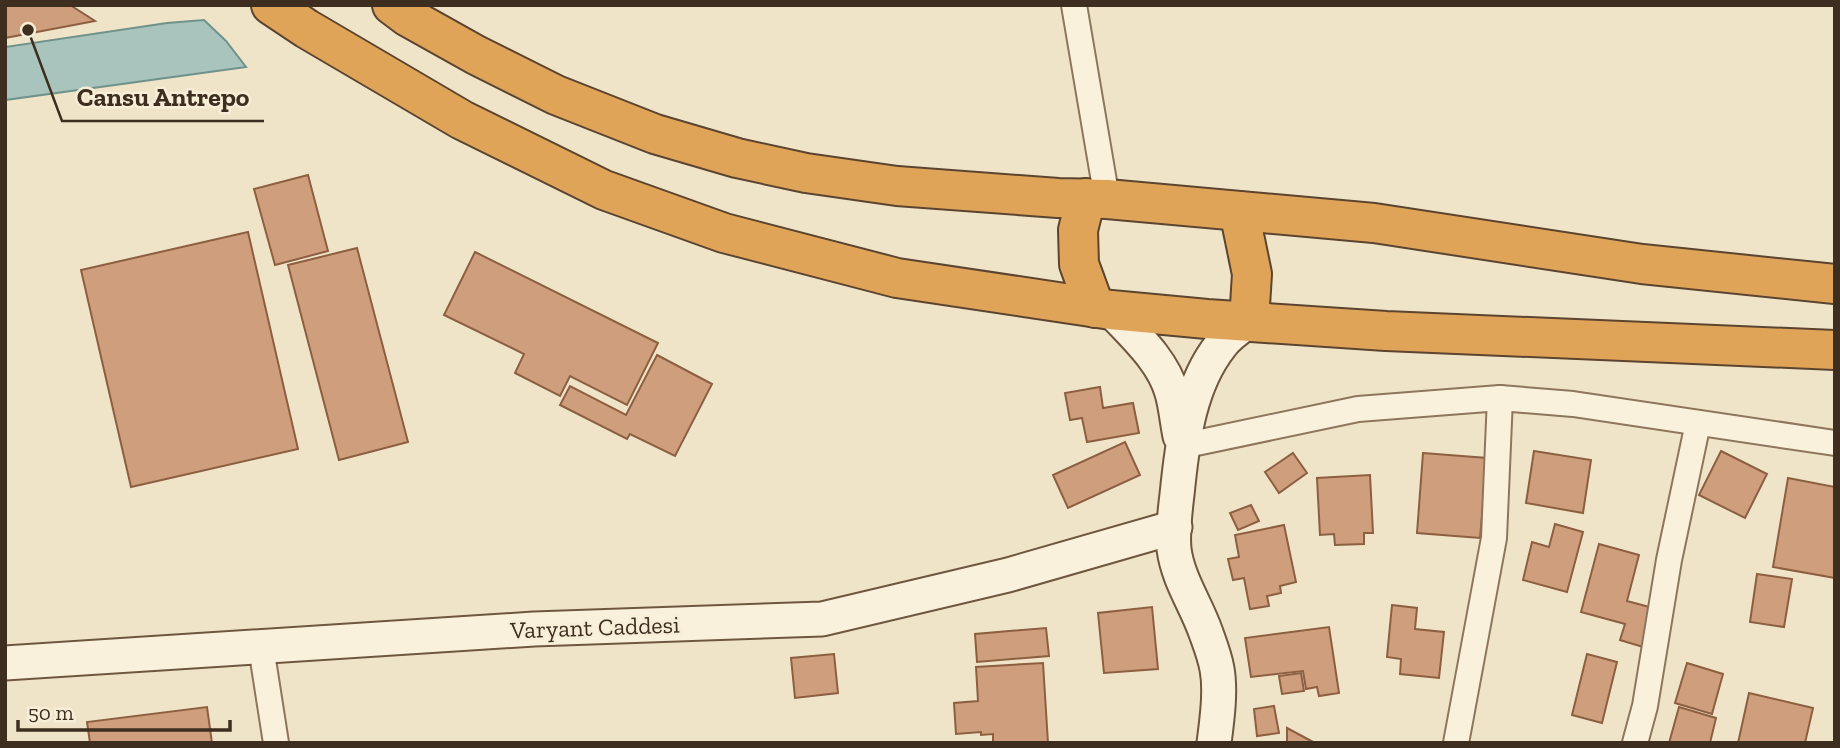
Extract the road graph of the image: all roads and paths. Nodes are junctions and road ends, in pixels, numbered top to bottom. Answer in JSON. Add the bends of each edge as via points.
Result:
{"nodes":[{"id":1,"x":271,"y":5,"type":"edge"},
{"id":2,"x":392,"y":5,"type":"edge"},
{"id":3,"x":1074,"y":5,"type":"edge"},
{"id":4,"x":1097,"y":199,"type":"junction"},
{"id":5,"x":1239,"y":211,"type":"junction"},
{"id":6,"x":1835,"y":284,"type":"edge"},
{"id":7,"x":1103,"y":309,"type":"junction"},
{"id":8,"x":1249,"y":321,"type":"junction"},
{"id":9,"x":1835,"y":350,"type":"edge"},
{"id":10,"x":1500,"y":398,"type":"junction"},
{"id":11,"x":1698,"y":423,"type":"junction"},
{"id":12,"x":1835,"y":443,"type":"edge"},
{"id":13,"x":1182,"y":446,"type":"junction"},
{"id":14,"x":1175,"y":527,"type":"junction"},
{"id":15,"x":261,"y":647,"type":"junction"},
{"id":16,"x":5,"y":663,"type":"edge"},
{"id":17,"x":276,"y":743,"type":"edge"},
{"id":18,"x":1214,"y":743,"type":"edge"},
{"id":19,"x":1456,"y":743,"type":"edge"},
{"id":20,"x":1635,"y":743,"type":"edge"}],
"edges":[{"from":1,"to":7,"type":"highway","via":[[462,120],[616,194],[724,233],[897,278]]},
{"from":2,"to":4,"type":"highway","via":[[556,95],[655,134],[737,158],[897,186]]},
{"from":3,"to":4,"type":"street"},
{"from":4,"to":5,"type":"highway"},
{"from":4,"to":7,"type":"highway","via":[[1078,230],[1079,264]]},
{"from":5,"to":6,"type":"highway","via":[[1374,223],[1642,264]]},
{"from":5,"to":8,"type":"highway","via":[[1252,274]]},
{"from":7,"to":8,"type":"highway"},
{"from":7,"to":13,"type":"street","via":[[1145,347],[1162,370],[1172,392]]},
{"from":8,"to":9,"type":"highway","via":[[1400,332]]},
{"from":8,"to":13,"type":"street","via":[[1220,346],[1201,378]]},
{"from":10,"to":11,"type":"street"},
{"from":10,"to":13,"type":"street","via":[[1358,409]]},
{"from":10,"to":19,"type":"street","via":[[1494,538]]},
{"from":11,"to":12,"type":"street"},
{"from":11,"to":20,"type":"street"},
{"from":13,"to":14,"type":"street"},
{"from":14,"to":15,"type":"street","name":"Varyant Caddesi","via":[[1008,575],[822,619],[534,629]]},
{"from":14,"to":18,"type":"street","via":[[1178,566],[1217,670]]},
{"from":15,"to":16,"type":"street","name":"Varyant Caddesi"},
{"from":15,"to":17,"type":"street"}]}
